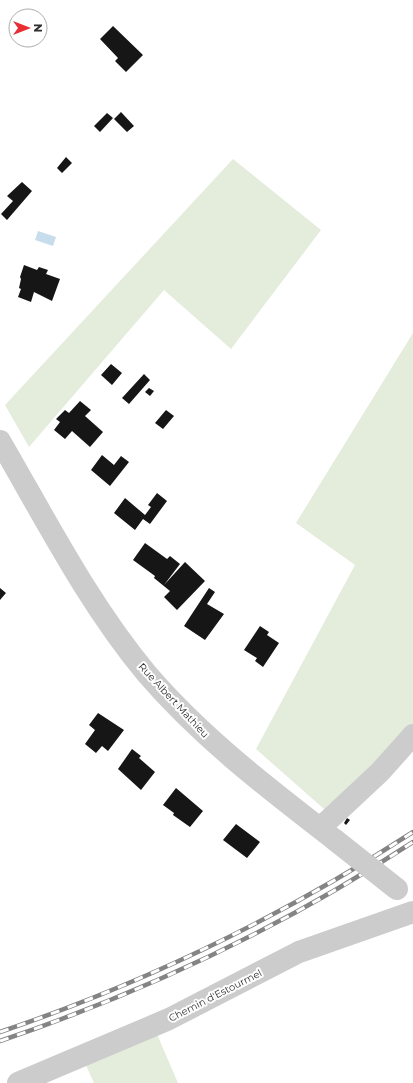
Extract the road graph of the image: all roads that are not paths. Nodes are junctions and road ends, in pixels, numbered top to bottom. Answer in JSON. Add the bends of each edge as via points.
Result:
{"nodes":[{"id":1,"x":0,"y":441,"type":"edge"},
{"id":2,"x":413,"y":735,"type":"edge"},
{"id":3,"x":327,"y":834,"type":"junction"},
{"id":4,"x":405,"y":895,"type":"edge"},
{"id":5,"x":413,"y":912,"type":"edge"},
{"id":6,"x":18,"y":1083,"type":"edge"}],
"edges":[{"from":1,"to":3,"type":"street","name":"Rue Albert Mathieu","via":[[88,591],[136,660],[208,738]]},
{"from":2,"to":3,"type":"street"},
{"from":3,"to":4,"type":"street","name":"Rue Albert Mathieu","bridge":true},
{"from":5,"to":6,"type":"street","name":"Chemin d'Estourmel","via":[[298,952],[169,1018]]}]}
